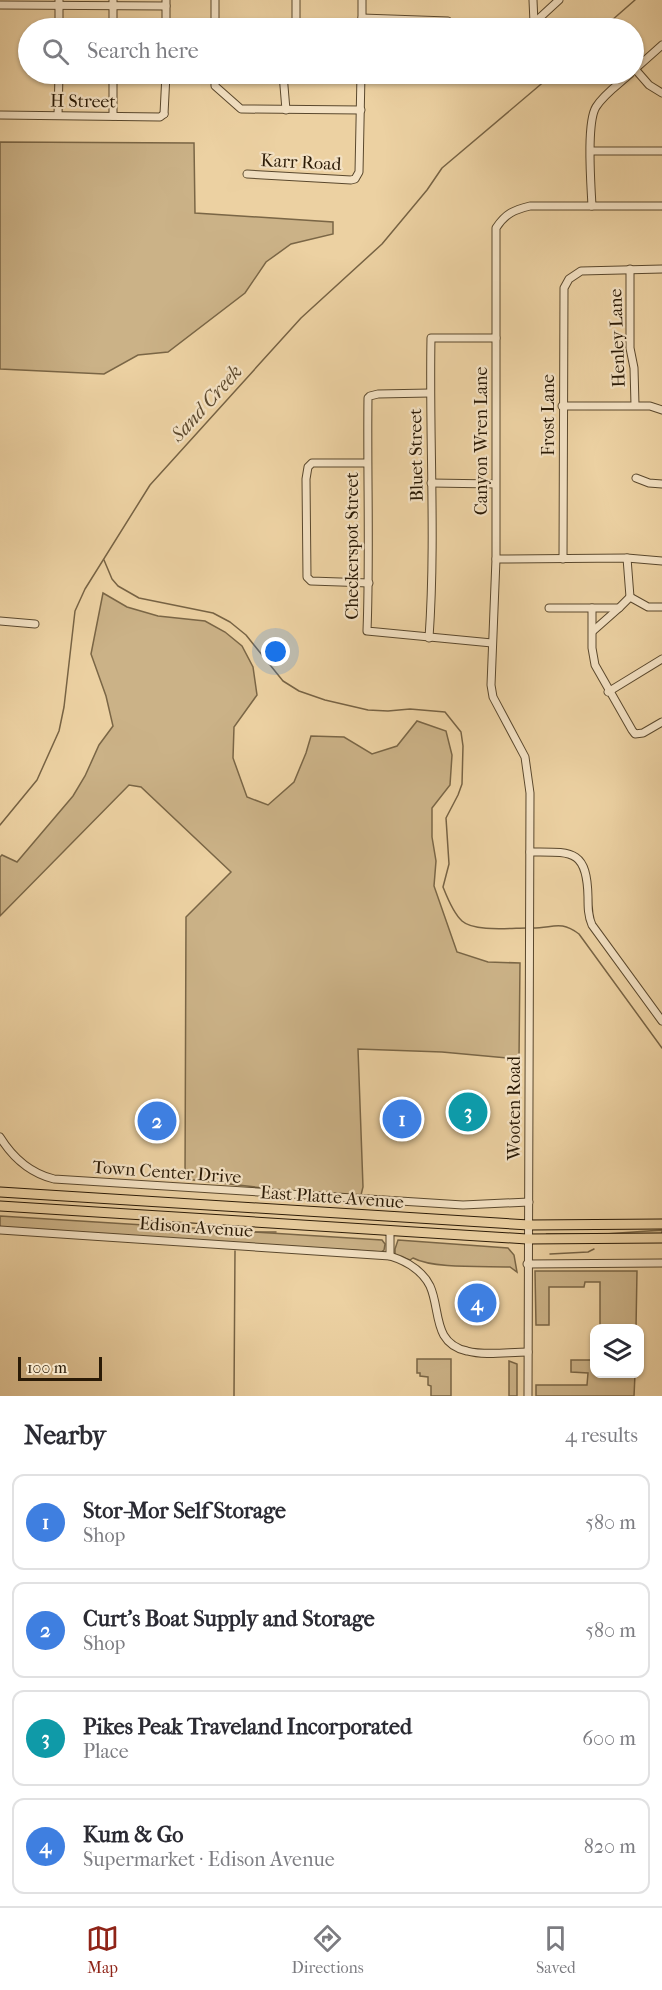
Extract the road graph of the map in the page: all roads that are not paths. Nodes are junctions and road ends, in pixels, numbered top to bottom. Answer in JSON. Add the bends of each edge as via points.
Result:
{"nodes":[{"id":1,"x":215,"y":0,"type":"edge"},
{"id":2,"x":296,"y":0,"type":"edge"},
{"id":3,"x":362,"y":0,"type":"edge"},
{"id":4,"x":534,"y":0,"type":"edge"},
{"id":5,"x":559,"y":0,"type":"edge"},
{"id":6,"x":59,"y":3,"type":"edge"},
{"id":7,"x":113,"y":3,"type":"edge"},
{"id":8,"x":166,"y":3,"type":"edge"},
{"id":9,"x":0,"y":5,"type":"edge"},
{"id":10,"x":215,"y":18,"type":"edge"},
{"id":11,"x":296,"y":18,"type":"edge"},
{"id":12,"x":362,"y":18,"type":"edge"},
{"id":13,"x":534,"y":18,"type":"edge"},
{"id":14,"x":539,"y":18,"type":"edge"},
{"id":15,"x":662,"y":45,"type":"edge"},
{"id":16,"x":644,"y":61,"type":"edge"},
{"id":17,"x":644,"y":81,"type":"edge"},
{"id":18,"x":59,"y":84,"type":"edge"},
{"id":19,"x":113,"y":84,"type":"edge"},
{"id":20,"x":166,"y":84,"type":"edge"},
{"id":21,"x":215,"y":84,"type":"edge"},
{"id":22,"x":284,"y":84,"type":"edge"},
{"id":23,"x":361,"y":84,"type":"edge"},
{"id":24,"x":619,"y":84,"type":"edge"},
{"id":25,"x":662,"y":93,"type":"edge"},
{"id":26,"x":286,"y":110,"type":"junction"},
{"id":27,"x":361,"y":110,"type":"junction"},
{"id":28,"x":0,"y":115,"type":"edge"},
{"id":29,"x":58,"y":116,"type":"junction"},
{"id":30,"x":113,"y":116,"type":"junction"},
{"id":31,"x":591,"y":151,"type":"junction"},
{"id":32,"x":662,"y":151,"type":"edge"},
{"id":33,"x":247,"y":174,"type":"dead end"},
{"id":34,"x":592,"y":206,"type":"junction"},
{"id":35,"x":662,"y":206,"type":"edge"},
{"id":36,"x":630,"y":269,"type":"junction"},
{"id":37,"x":662,"y":269,"type":"edge"},
{"id":38,"x":496,"y":338,"type":"junction"},
{"id":39,"x":430,"y":393,"type":"junction"},
{"id":40,"x":635,"y":405,"type":"junction"},
{"id":41,"x":562,"y":406,"type":"junction"},
{"id":42,"x":662,"y":410,"type":"edge"},
{"id":43,"x":367,"y":463,"type":"junction"},
{"id":44,"x":636,"y":478,"type":"dead end"},
{"id":45,"x":431,"y":483,"type":"junction"},
{"id":46,"x":495,"y":484,"type":"junction"},
{"id":47,"x":662,"y":484,"type":"edge"},
{"id":48,"x":627,"y":558,"type":"junction"},
{"id":49,"x":496,"y":559,"type":"junction"},
{"id":50,"x":563,"y":559,"type":"junction"},
{"id":51,"x":662,"y":561,"type":"edge"},
{"id":52,"x":369,"y":583,"type":"junction"},
{"id":53,"x":630,"y":597,"type":"junction"},
{"id":54,"x":662,"y":607,"type":"edge"},
{"id":55,"x":549,"y":608,"type":"dead end"},
{"id":56,"x":592,"y":608,"type":"junction"},
{"id":57,"x":619,"y":608,"type":"junction"},
{"id":58,"x":0,"y":621,"type":"edge"},
{"id":59,"x":35,"y":624,"type":"dead end"},
{"id":60,"x":593,"y":631,"type":"junction"},
{"id":61,"x":429,"y":638,"type":"junction"},
{"id":62,"x":492,"y":643,"type":"junction"},
{"id":63,"x":662,"y":659,"type":"edge"},
{"id":64,"x":608,"y":692,"type":"junction"},
{"id":65,"x":662,"y":722,"type":"edge"},
{"id":66,"x":530,"y":821,"type":"joint"},
{"id":67,"x":530,"y":852,"type":"junction"},
{"id":68,"x":662,"y":1021,"type":"edge"},
{"id":69,"x":0,"y":1137,"type":"edge"},
{"id":70,"x":0,"y":1191,"type":"edge"},
{"id":71,"x":529,"y":1202,"type":"junction"},
{"id":72,"x":0,"y":1206,"type":"edge"},
{"id":73,"x":662,"y":1224,"type":"edge"},
{"id":74,"x":529,"y":1225,"type":"junction"},
{"id":75,"x":0,"y":1230,"type":"edge"},
{"id":76,"x":390,"y":1230,"type":"junction"},
{"id":77,"x":662,"y":1238,"type":"edge"},
{"id":78,"x":527,"y":1239,"type":"junction"},
{"id":79,"x":390,"y":1256,"type":"junction"},
{"id":80,"x":662,"y":1263,"type":"edge"},
{"id":81,"x":527,"y":1264,"type":"junction"},
{"id":82,"x":528,"y":1352,"type":"junction"},
{"id":83,"x":528,"y":1396,"type":"edge"}],
"edges":[{"from":1,"to":10,"type":"street"},
{"from":2,"to":11,"type":"street"},
{"from":3,"to":12,"type":"street"},
{"from":4,"to":13,"type":"street"},
{"from":5,"to":14,"type":"street"},
{"from":6,"to":7,"type":"street"},
{"from":6,"to":9,"type":"street"},
{"from":7,"to":8,"type":"street"},
{"from":15,"to":16,"type":"street"},
{"from":17,"to":25,"type":"street"},
{"from":18,"to":29,"type":"street"},
{"from":19,"to":30,"type":"street"},
{"from":20,"to":30,"type":"street","name":"H Street","via":[[166,115]]},
{"from":21,"to":26,"type":"street","via":[[242,109]]},
{"from":22,"to":26,"type":"street"},
{"from":23,"to":27,"type":"street","name":"Karr Road"},
{"from":24,"to":31,"type":"street","via":[[593,112]]},
{"from":26,"to":27,"type":"street"},
{"from":27,"to":33,"type":"street","name":"Karr Road","via":[[355,178]]},
{"from":28,"to":29,"type":"street","name":"H Street"},
{"from":29,"to":30,"type":"street","name":"H Street"},
{"from":31,"to":32,"type":"street"},
{"from":31,"to":34,"type":"street"},
{"from":34,"to":35,"type":"street","name":"Canyon Wren Lane"},
{"from":34,"to":38,"type":"street","name":"Canyon Wren Lane","via":[[530,206],[513,210],[502,218],[496,228]]},
{"from":36,"to":37,"type":"street"},
{"from":36,"to":40,"type":"street","name":"Henley Lane"},
{"from":36,"to":41,"type":"street","name":"Frost Lane","via":[[587,270],[573,275],[566,283]]},
{"from":38,"to":39,"type":"street","name":"Bluet Street","via":[[431,338]]},
{"from":38,"to":46,"type":"street","name":"Canyon Wren Lane"},
{"from":39,"to":43,"type":"street","name":"Checkerspot Street","via":[[370,396]]},
{"from":39,"to":45,"type":"street","name":"Bluet Street"},
{"from":40,"to":41,"type":"street"},
{"from":40,"to":42,"type":"street"},
{"from":41,"to":50,"type":"street","name":"Frost Lane"},
{"from":43,"to":52,"type":"street","name":"Checkerspot Street"},
{"from":43,"to":52,"type":"street","via":[[312,463],[306,479],[306,523],[311,581]]},
{"from":44,"to":47,"type":"street"},
{"from":45,"to":46,"type":"street"},
{"from":45,"to":61,"type":"street","name":"Bluet Street"},
{"from":46,"to":49,"type":"street","name":"Canyon Wren Lane"},
{"from":48,"to":50,"type":"street"},
{"from":48,"to":51,"type":"street"},
{"from":48,"to":53,"type":"street"},
{"from":49,"to":50,"type":"street"},
{"from":49,"to":62,"type":"street","name":"Canyon Wren Lane"},
{"from":52,"to":61,"type":"street","name":"Checkerspot Street","via":[[367,631]]},
{"from":53,"to":54,"type":"street","via":[[648,607]]},
{"from":53,"to":57,"type":"street"},
{"from":55,"to":56,"type":"street"},
{"from":56,"to":57,"type":"street"},
{"from":56,"to":60,"type":"street"},
{"from":57,"to":60,"type":"street"},
{"from":58,"to":59,"type":"street"},
{"from":60,"to":64,"type":"street","via":[[595,665]]},
{"from":61,"to":62,"type":"street","name":"Checkerspot Street"},
{"from":62,"to":66,"type":"street","name":"Canyon Wren Lane","via":[[490,685],[525,758]]},
{"from":63,"to":64,"type":"street"},
{"from":64,"to":65,"type":"street","via":[[635,734]]},
{"from":66,"to":67,"type":"street","name":"Wooten Road"},
{"from":67,"to":68,"type":"street","via":[[569,854],[584,865],[592,925]]},
{"from":67,"to":71,"type":"street","name":"Wooten Road"},
{"from":69,"to":71,"type":"street","name":"Town Center Drive","via":[[28,1168],[54,1179],[462,1205]]},
{"from":70,"to":74,"type":"highway","name":"East Platte Avenue"},
{"from":71,"to":74,"type":"street","name":"Wooten Road"},
{"from":72,"to":76,"type":"highway","name":"East Platte Avenue"},
{"from":73,"to":74,"type":"highway","name":"East Platte Avenue"},
{"from":74,"to":78,"type":"street","name":"Wooten Road"},
{"from":75,"to":79,"type":"street","name":"Edison Avenue"},
{"from":76,"to":78,"type":"highway","name":"East Platte Avenue"},
{"from":76,"to":79,"type":"street"},
{"from":77,"to":78,"type":"highway","name":"East Platte Avenue"},
{"from":78,"to":81,"type":"street","name":"Wooten Road"},
{"from":79,"to":82,"type":"street","name":"Edison Avenue","via":[[421,1273],[430,1287],[439,1327],[458,1348],[467,1352]]},
{"from":80,"to":81,"type":"street"},
{"from":81,"to":82,"type":"street","name":"Wooten Road"},
{"from":82,"to":83,"type":"street","name":"Wooten Road"}]}
